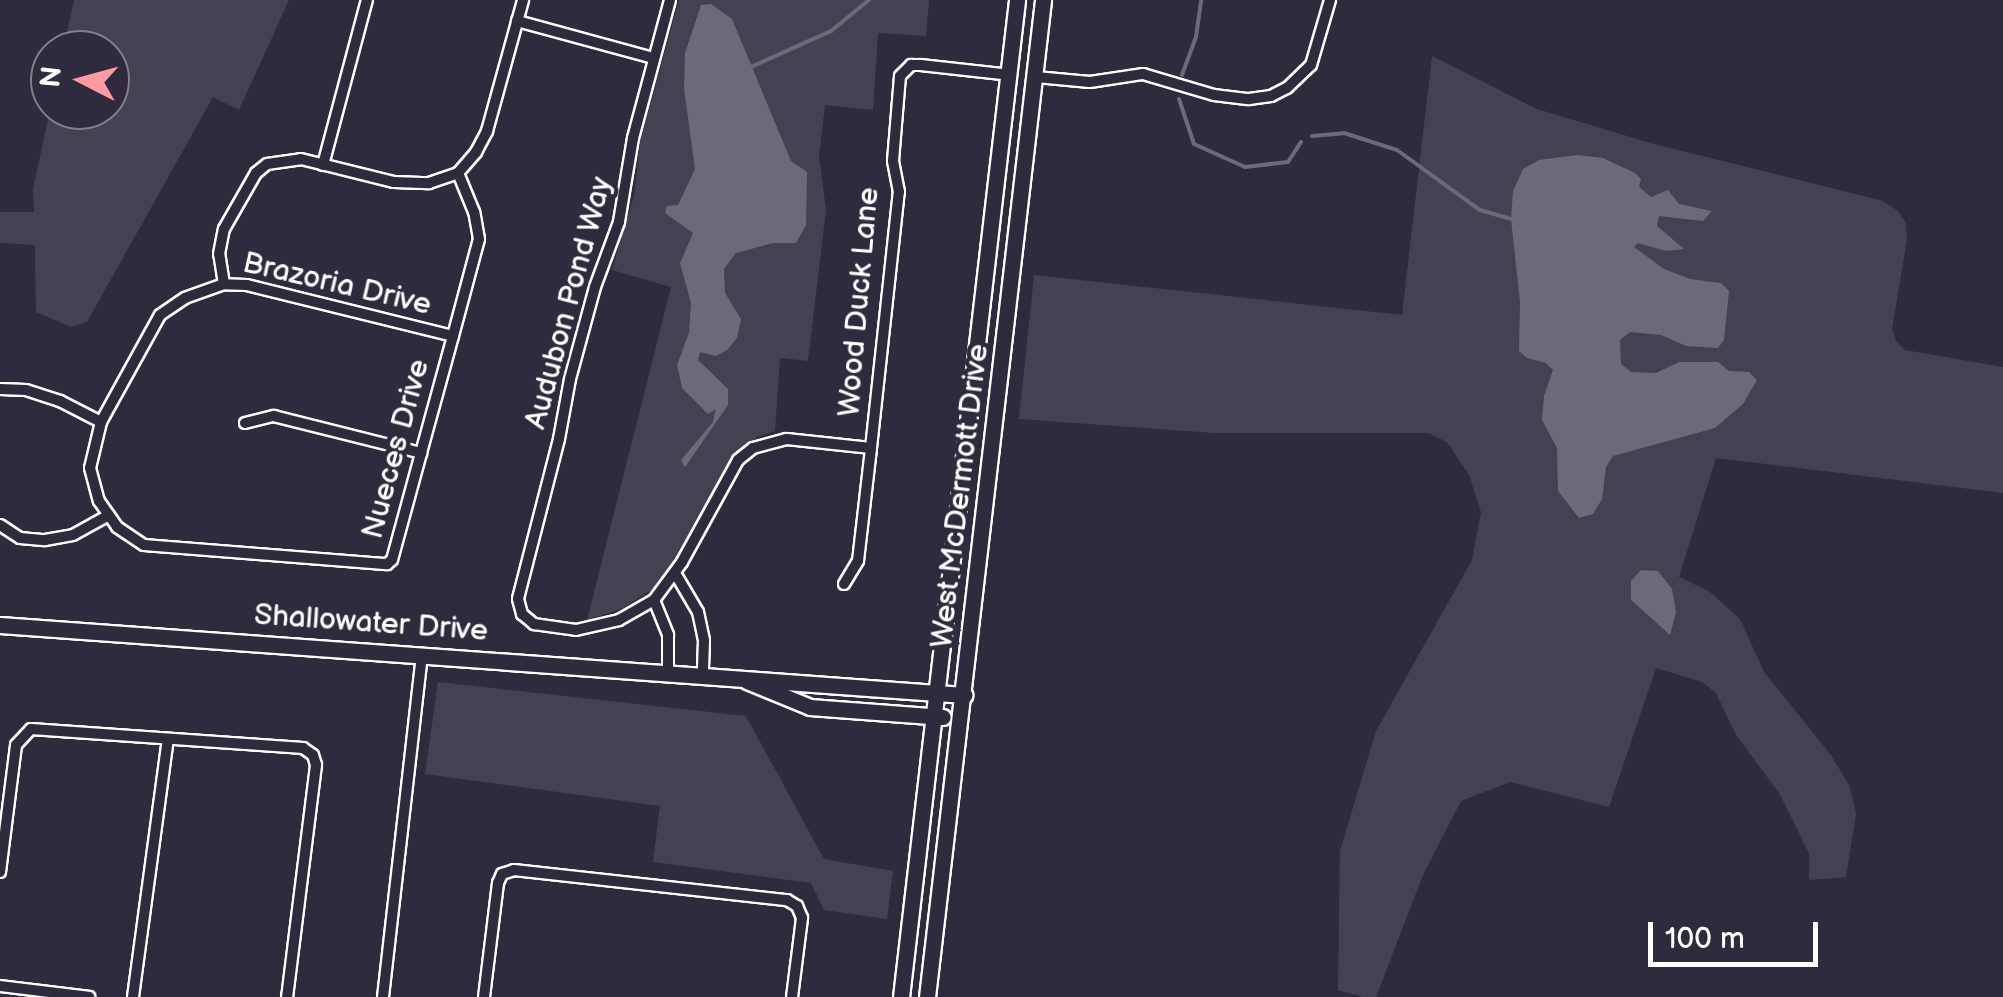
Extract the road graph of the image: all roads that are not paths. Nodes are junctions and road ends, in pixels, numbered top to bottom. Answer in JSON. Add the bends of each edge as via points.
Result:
{"nodes":[{"id":1,"x":368,"y":0,"type":"edge"},
{"id":2,"x":522,"y":0,"type":"edge"},
{"id":3,"x":670,"y":0,"type":"edge"},
{"id":4,"x":1017,"y":0,"type":"edge"},
{"id":5,"x":1043,"y":0,"type":"edge"},
{"id":6,"x":1330,"y":0,"type":"edge"},
{"id":7,"x":517,"y":21,"type":"junction"},
{"id":8,"x":654,"y":58,"type":"junction"},
{"id":9,"x":1010,"y":75,"type":"junction"},
{"id":10,"x":1036,"y":78,"type":"junction"},
{"id":11,"x":323,"y":164,"type":"junction"},
{"id":12,"x":458,"y":173,"type":"junction"},
{"id":13,"x":224,"y":284,"type":"junction"},
{"id":14,"x":452,"y":336,"type":"junction"},
{"id":15,"x":0,"y":389,"type":"edge"},
{"id":16,"x":100,"y":422,"type":"junction"},
{"id":17,"x":246,"y":424,"type":"dead end"},
{"id":18,"x":872,"y":448,"type":"junction"},
{"id":19,"x":421,"y":453,"type":"junction"},
{"id":20,"x":109,"y":515,"type":"junction"},
{"id":21,"x":0,"y":526,"type":"edge"},
{"id":22,"x":675,"y":573,"type":"junction"},
{"id":23,"x":844,"y":584,"type":"dead end"},
{"id":24,"x":654,"y":600,"type":"junction"},
{"id":25,"x":0,"y":625,"type":"edge"},
{"id":26,"x":422,"y":655,"type":"junction"},
{"id":27,"x":668,"y":671,"type":"junction"},
{"id":28,"x":703,"y":674,"type":"junction"},
{"id":29,"x":738,"y":677,"type":"junction"},
{"id":30,"x":850,"y":686,"type":"junction"},
{"id":31,"x":939,"y":693,"type":"junction"},
{"id":32,"x":964,"y":695,"type":"junction"},
{"id":33,"x":823,"y":708,"type":"junction"},
{"id":34,"x":936,"y":716,"type":"junction"},
{"id":35,"x":962,"y":719,"type":"junction"},
{"id":36,"x":168,"y":739,"type":"junction"},
{"id":37,"x":922,"y":824,"type":"junction"},
{"id":38,"x":948,"y":828,"type":"junction"},
{"id":39,"x":0,"y":872,"type":"edge"},
{"id":40,"x":0,"y":986,"type":"edge"},
{"id":41,"x":89,"y":997,"type":"edge"},
{"id":42,"x":133,"y":997,"type":"edge"},
{"id":43,"x":287,"y":997,"type":"edge"},
{"id":44,"x":383,"y":997,"type":"edge"},
{"id":45,"x":484,"y":997,"type":"edge"},
{"id":46,"x":792,"y":997,"type":"edge"},
{"id":47,"x":901,"y":997,"type":"edge"},
{"id":48,"x":926,"y":997,"type":"edge"}],
"edges":[{"from":1,"to":11,"type":"street"},
{"from":2,"to":7,"type":"street"},
{"from":3,"to":8,"type":"street","name":"Audubon Pond Way"},
{"from":4,"to":9,"type":"main road","name":"West McDermott Drive"},
{"from":5,"to":10,"type":"main road","name":"West McDermott Drive"},
{"from":6,"to":10,"type":"street","via":[[1311,65],[1271,96],[1214,95],[1143,74],[1090,82]]},
{"from":7,"to":8,"type":"street"},
{"from":7,"to":12,"type":"street","via":[[487,130]]},
{"from":8,"to":24,"type":"street","name":"Audubon Pond Way","via":[[624,202],[587,315],[518,599],[534,624],[576,630],[618,620]]},
{"from":9,"to":10,"type":"main road"},
{"from":9,"to":18,"type":"street","name":"Wood Duck Lane","via":[[920,64],[900,76],[892,161],[900,192]]},
{"from":9,"to":31,"type":"main road","name":"West McDermott Drive"},
{"from":10,"to":32,"type":"main road","name":"West McDermott Drive"},
{"from":11,"to":12,"type":"street","via":[[394,182],[429,183]]},
{"from":11,"to":13,"type":"street","via":[[282,159],[256,173],[224,229]]},
{"from":12,"to":14,"type":"street","name":"Nueces Drive","via":[[479,239]]},
{"from":13,"to":14,"type":"street","name":"Brazoria Drive","via":[[248,284]]},
{"from":13,"to":16,"type":"street","name":"Brazoria Drive","via":[[160,316]]},
{"from":14,"to":19,"type":"street","name":"Nueces Drive"},
{"from":15,"to":16,"type":"street","via":[[60,401]]},
{"from":16,"to":20,"type":"street","via":[[90,468]]},
{"from":17,"to":19,"type":"street","via":[[274,416]]},
{"from":18,"to":22,"type":"street","via":[[787,439],[753,448],[738,460]]},
{"from":18,"to":23,"type":"street","name":"Wood Duck Lane","via":[[858,560]]},
{"from":19,"to":20,"type":"street","name":"Nueces Drive","via":[[387,564],[174,551],[144,545]]},
{"from":20,"to":21,"type":"street","via":[[73,535],[45,540],[20,538]]},
{"from":22,"to":24,"type":"street"},
{"from":22,"to":28,"type":"street","via":[[698,612]]},
{"from":24,"to":27,"type":"street","via":[[668,636]]},
{"from":25,"to":26,"type":"main road","name":"Shallowater Drive"},
{"from":26,"to":27,"type":"main road","name":"Shallowater Drive"},
{"from":26,"to":44,"type":"street"},
{"from":27,"to":28,"type":"main road","name":"Shallowater Drive"},
{"from":28,"to":29,"type":"main road","name":"Shallowater Drive"},
{"from":29,"to":30,"type":"main road","name":"Shallowater Drive"},
{"from":29,"to":33,"type":"main road","name":"Shallowater Drive","via":[[788,701]]},
{"from":30,"to":31,"type":"main road","name":"Shallowater Drive"},
{"from":30,"to":33,"type":"main road","via":[[833,692]]},
{"from":31,"to":32,"type":"main road","name":"Shallowater Drive"},
{"from":31,"to":34,"type":"main road","name":"West McDermott Drive"},
{"from":32,"to":35,"type":"main road","name":"West McDermott Drive"},
{"from":33,"to":34,"type":"main road","name":"Shallowater Drive"},
{"from":34,"to":35,"type":"main road","name":"Shallowater Drive"},
{"from":34,"to":37,"type":"main road","name":"West McDermott Drive"},
{"from":35,"to":38,"type":"main road","name":"West McDermott Drive"},
{"from":36,"to":39,"type":"street","via":[[44,728],[24,733],[16,744]]},
{"from":36,"to":42,"type":"street"},
{"from":36,"to":43,"type":"street","via":[[292,746],[314,755]]},
{"from":37,"to":38,"type":"main road"},
{"from":37,"to":47,"type":"main road","name":"West McDermott Drive"},
{"from":38,"to":48,"type":"main road","name":"West McDermott Drive"},
{"from":40,"to":41,"type":"street"},
{"from":45,"to":46,"type":"street","via":[[498,883],[506,872],[787,900],[802,918]]}]}
